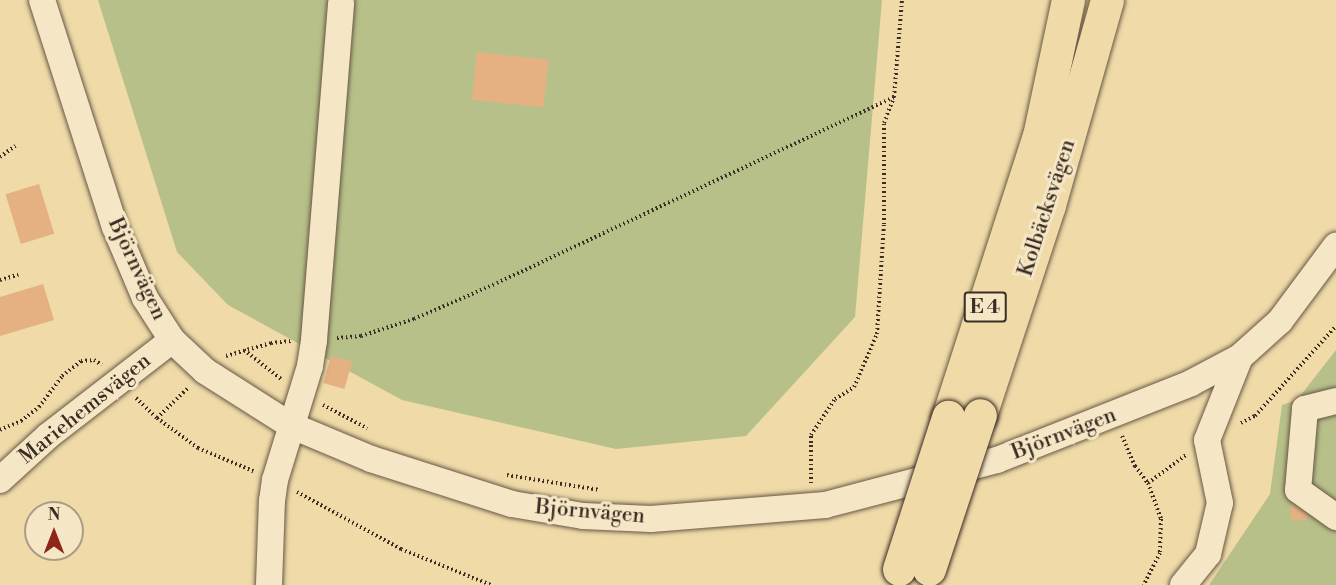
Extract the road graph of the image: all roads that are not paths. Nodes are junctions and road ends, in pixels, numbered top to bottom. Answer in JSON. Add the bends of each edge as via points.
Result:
{"nodes":[{"id":1,"x":42,"y":0,"type":"edge"},
{"id":2,"x":1068,"y":0,"type":"edge"},
{"id":3,"x":1107,"y":0,"type":"edge"},
{"id":4,"x":340,"y":3,"type":"dead end"},
{"id":5,"x":1336,"y":246,"type":"edge"},
{"id":6,"x":172,"y":340,"type":"junction"},
{"id":7,"x":1240,"y":357,"type":"junction"},
{"id":8,"x":1336,"y":401,"type":"edge"},
{"id":9,"x":964,"y":416,"type":"junction"},
{"id":10,"x":290,"y":425,"type":"junction"},
{"id":11,"x":0,"y":480,"type":"edge"},
{"id":12,"x":1336,"y":517,"type":"edge"},
{"id":13,"x":911,"y":577,"type":"edge"},
{"id":14,"x":269,"y":585,"type":"edge"},
{"id":15,"x":1183,"y":585,"type":"edge"}],
"edges":[{"from":1,"to":6,"type":"street","name":"Björnvägen","via":[[115,227],[145,298]]},
{"from":2,"to":9,"type":"highway","name":"Kolbäcksvägen","number":"E 4","via":[[1039,136]]},
{"from":3,"to":9,"type":"highway","name":"Kolbäcksvägen","number":"E 4","via":[[1049,205]]},
{"from":4,"to":10,"type":"street","via":[[314,340],[310,366]]},
{"from":5,"to":7,"type":"street","name":"Björnvägen","via":[[1280,321]]},
{"from":6,"to":10,"type":"street","name":"Björnvägen","via":[[205,371]]},
{"from":6,"to":11,"type":"street","name":"Mariehemsvägen","via":[[127,388],[48,436]]},
{"from":7,"to":10,"type":"street","name":"Björnvägen","via":[[1191,383],[997,460],[825,505],[651,519],[583,516],[512,504],[371,459]]},
{"from":7,"to":15,"type":"street","via":[[1207,440],[1220,503],[1209,554]]},
{"from":8,"to":12,"type":"street","via":[[1305,409],[1298,490]]},
{"from":9,"to":13,"type":"highway","name":"Kolbäcksvägen","number":"E 4","bridge":true},
{"from":10,"to":14,"type":"street","via":[[272,501]]}]}
